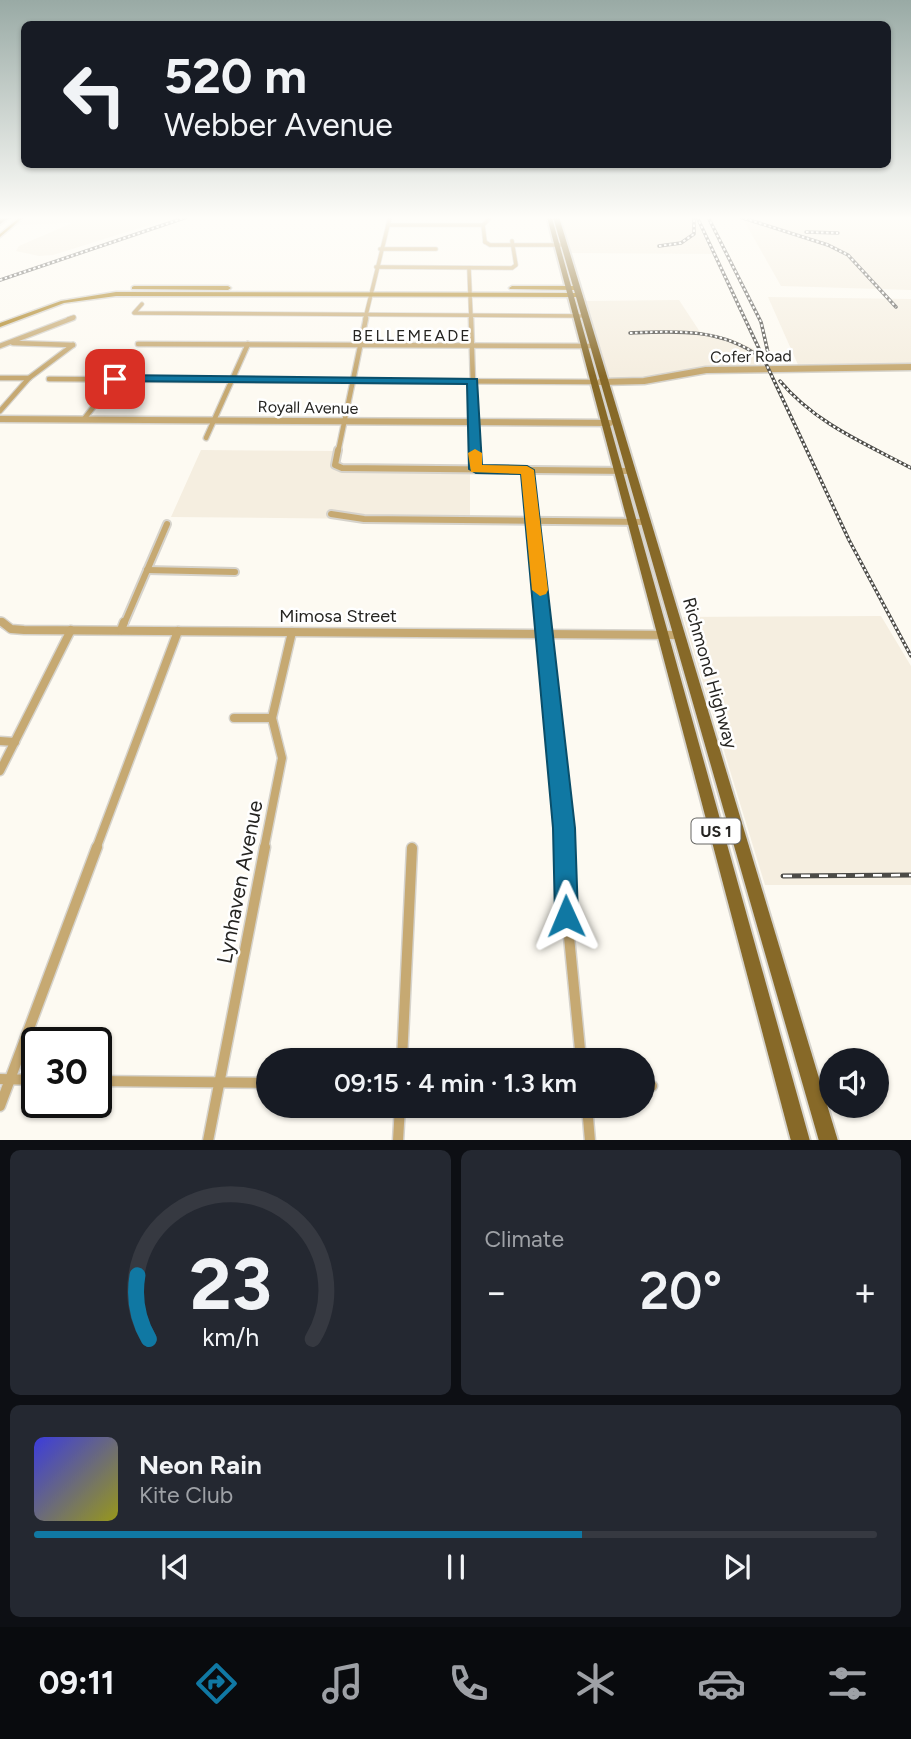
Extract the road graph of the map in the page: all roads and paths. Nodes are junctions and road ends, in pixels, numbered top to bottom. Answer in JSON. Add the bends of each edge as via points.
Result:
{"nodes":[{"id":1,"x":375,"y":270,"type":"edge"},
{"id":2,"x":469,"y":270,"type":"edge"},
{"id":3,"x":564,"y":270,"type":"edge"},
{"id":4,"x":569,"y":270,"type":"edge"},
{"id":5,"x":371,"y":291,"type":"junction"},
{"id":6,"x":469,"y":291,"type":"junction"},
{"id":7,"x":568,"y":291,"type":"junction"},
{"id":8,"x":577,"y":291,"type":"junction"},
{"id":9,"x":142,"y":304,"type":"dead end"},
{"id":10,"x":366,"y":315,"type":"junction"},
{"id":11,"x":470,"y":315,"type":"junction"},
{"id":12,"x":575,"y":316,"type":"junction"},
{"id":13,"x":584,"y":316,"type":"junction"},
{"id":14,"x":74,"y":317,"type":"dead end"},
{"id":15,"x":0,"y":320,"type":"edge"},
{"id":16,"x":0,"y":325,"type":"edge"},
{"id":17,"x":8,"y":343,"type":"junction"},
{"id":18,"x":138,"y":344,"type":"dead end"},
{"id":19,"x":248,"y":344,"type":"junction"},
{"id":20,"x":359,"y":345,"type":"junction"},
{"id":21,"x":0,"y":346,"type":"edge"},
{"id":22,"x":471,"y":346,"type":"junction"},
{"id":23,"x":583,"y":346,"type":"junction"},
{"id":24,"x":593,"y":346,"type":"junction"},
{"id":25,"x":911,"y":367,"type":"edge"},
{"id":26,"x":0,"y":378,"type":"edge"},
{"id":27,"x":29,"y":378,"type":"junction"},
{"id":28,"x":50,"y":379,"type":"dead end"},
{"id":29,"x":115,"y":379,"type":"junction"},
{"id":30,"x":232,"y":380,"type":"junction"},
{"id":31,"x":352,"y":380,"type":"junction"},
{"id":32,"x":473,"y":381,"type":"junction"},
{"id":33,"x":593,"y":382,"type":"junction"},
{"id":34,"x":604,"y":382,"type":"junction"},
{"id":35,"x":0,"y":411,"type":"edge"},
{"id":36,"x":0,"y":419,"type":"edge"},
{"id":37,"x":84,"y":419,"type":"junction"},
{"id":38,"x":215,"y":420,"type":"junction"},
{"id":39,"x":344,"y":422,"type":"junction"},
{"id":40,"x":474,"y":422,"type":"junction"},
{"id":41,"x":604,"y":424,"type":"junction"},
{"id":42,"x":617,"y":424,"type":"junction"},
{"id":43,"x":206,"y":438,"type":"dead end"},
{"id":44,"x":476,"y":469,"type":"junction"},
{"id":45,"x":527,"y":470,"type":"junction"},
{"id":46,"x":617,"y":471,"type":"junction"},
{"id":47,"x":630,"y":471,"type":"junction"},
{"id":48,"x":331,"y":514,"type":"dead end"},
{"id":49,"x":532,"y":521,"type":"junction"},
{"id":50,"x":639,"y":522,"type":"junction"},
{"id":51,"x":167,"y":524,"type":"dead end"},
{"id":52,"x":147,"y":570,"type":"junction"},
{"id":53,"x":235,"y":572,"type":"dead end"},
{"id":54,"x":0,"y":621,"type":"edge"},
{"id":55,"x":71,"y":630,"type":"junction"},
{"id":56,"x":121,"y":631,"type":"junction"},
{"id":57,"x":177,"y":631,"type":"junction"},
{"id":58,"x":292,"y":632,"type":"junction"},
{"id":59,"x":544,"y":634,"type":"junction"},
{"id":60,"x":671,"y":635,"type":"junction"},
{"id":61,"x":234,"y":718,"type":"dead end"},
{"id":62,"x":272,"y":718,"type":"junction"},
{"id":63,"x":0,"y":741,"type":"edge"},
{"id":64,"x":15,"y":742,"type":"junction"},
{"id":65,"x":0,"y":771,"type":"edge"},
{"id":66,"x":412,"y":848,"type":"dead end"},
{"id":67,"x":403,"y":1048,"type":"edge"},
{"id":68,"x":581,"y":1048,"type":"edge"},
{"id":69,"x":5,"y":1079,"type":"edge"},
{"id":70,"x":112,"y":1081,"type":"edge"},
{"id":71,"x":219,"y":1082,"type":"junction"},
{"id":72,"x":256,"y":1083,"type":"edge"},
{"id":73,"x":0,"y":1106,"type":"edge"},
{"id":74,"x":399,"y":1118,"type":"edge"},
{"id":75,"x":588,"y":1118,"type":"edge"},
{"id":76,"x":208,"y":1140,"type":"edge"},
{"id":77,"x":398,"y":1140,"type":"edge"},
{"id":78,"x":590,"y":1140,"type":"edge"},
{"id":79,"x":801,"y":1140,"type":"edge"},
{"id":80,"x":829,"y":1140,"type":"edge"}],
"edges":[{"from":1,"to":5,"type":"street"},
{"from":2,"to":6,"type":"street"},
{"from":3,"to":7,"type":"main road","name":"Richmond Highway","number":"US 1"},
{"from":4,"to":8,"type":"main road","name":"Richmond Highway","number":"US 1"},
{"from":5,"to":6,"type":"main road"},
{"from":5,"to":10,"type":"street"},
{"from":5,"to":15,"type":"main road","via":[[116,289],[61,298]]},
{"from":5,"to":16,"type":"main road","via":[[109,295],[63,302]]},
{"from":6,"to":7,"type":"main road"},
{"from":6,"to":11,"type":"street"},
{"from":7,"to":8,"type":"main road"},
{"from":7,"to":12,"type":"main road","name":"Richmond Highway","number":"US 1"},
{"from":8,"to":13,"type":"main road","name":"Richmond Highway","number":"US 1"},
{"from":9,"to":10,"type":"street","via":[[134,313]]},
{"from":10,"to":11,"type":"street"},
{"from":10,"to":20,"type":"street"},
{"from":11,"to":12,"type":"street"},
{"from":11,"to":22,"type":"street"},
{"from":12,"to":13,"type":"street"},
{"from":12,"to":23,"type":"main road","name":"Richmond Highway","number":"US 1"},
{"from":13,"to":24,"type":"main road","name":"Richmond Highway","number":"US 1"},
{"from":14,"to":17,"type":"street"},
{"from":17,"to":21,"type":"street"},
{"from":17,"to":27,"type":"street","via":[[74,345]]},
{"from":18,"to":19,"type":"street"},
{"from":19,"to":20,"type":"street"},
{"from":19,"to":30,"type":"street"},
{"from":20,"to":22,"type":"street"},
{"from":20,"to":31,"type":"street"},
{"from":22,"to":23,"type":"street"},
{"from":22,"to":32,"type":"street"},
{"from":23,"to":24,"type":"street"},
{"from":23,"to":33,"type":"main road","name":"Richmond Highway","number":"US 1"},
{"from":24,"to":34,"type":"main road","name":"Richmond Highway","number":"US 1"},
{"from":25,"to":34,"type":"street","name":"Cofer Road","via":[[701,370],[644,381]]},
{"from":26,"to":27,"type":"street"},
{"from":27,"to":35,"type":"street"},
{"from":28,"to":29,"type":"street"},
{"from":29,"to":30,"type":"street"},
{"from":29,"to":37,"type":"street"},
{"from":30,"to":31,"type":"street"},
{"from":30,"to":38,"type":"street"},
{"from":31,"to":32,"type":"street"},
{"from":31,"to":39,"type":"street"},
{"from":32,"to":33,"type":"street"},
{"from":32,"to":40,"type":"street"},
{"from":33,"to":34,"type":"street","name":"Cofer Road"},
{"from":33,"to":41,"type":"main road","name":"Richmond Highway","number":"US 1"},
{"from":34,"to":42,"type":"main road","name":"Richmond Highway","number":"US 1"},
{"from":36,"to":37,"type":"street","name":"Royall Avenue"},
{"from":37,"to":38,"type":"street","name":"Royall Avenue"},
{"from":38,"to":39,"type":"street","name":"Royall Avenue"},
{"from":38,"to":43,"type":"street"},
{"from":39,"to":40,"type":"street","name":"Royall Avenue"},
{"from":39,"to":44,"type":"street","via":[[338,467]]},
{"from":40,"to":41,"type":"street","name":"Royall Avenue"},
{"from":40,"to":44,"type":"street"},
{"from":41,"to":42,"type":"street","name":"Royall Avenue"},
{"from":41,"to":46,"type":"main road","name":"Richmond Highway","number":"US 1"},
{"from":42,"to":47,"type":"main road","name":"Richmond Highway","number":"US 1"},
{"from":44,"to":45,"type":"street"},
{"from":45,"to":46,"type":"street"},
{"from":45,"to":49,"type":"street"},
{"from":46,"to":47,"type":"street"},
{"from":46,"to":50,"type":"main road","name":"Richmond Highway","number":"US 1"},
{"from":47,"to":50,"type":"main road","name":"Richmond Highway","number":"US 1"},
{"from":48,"to":49,"type":"street","via":[[363,519]]},
{"from":49,"to":50,"type":"street"},
{"from":49,"to":59,"type":"street"},
{"from":50,"to":60,"type":"main road","name":"Richmond Highway","number":"US 1"},
{"from":51,"to":52,"type":"street"},
{"from":52,"to":53,"type":"street"},
{"from":52,"to":56,"type":"street"},
{"from":54,"to":55,"type":"street","name":"Mimosa Street","via":[[17,630]]},
{"from":55,"to":56,"type":"street","name":"Mimosa Street"},
{"from":55,"to":64,"type":"street"},
{"from":56,"to":57,"type":"street","name":"Mimosa Street"},
{"from":57,"to":58,"type":"street","name":"Mimosa Street"},
{"from":57,"to":69,"type":"street"},
{"from":58,"to":59,"type":"street","name":"Mimosa Street"},
{"from":58,"to":62,"type":"street","name":"Lynhaven Avenue"},
{"from":59,"to":60,"type":"street","name":"Mimosa Street"},
{"from":59,"to":68,"type":"street"},
{"from":60,"to":79,"type":"main road","name":"Richmond Highway","number":"US 1"},
{"from":60,"to":80,"type":"main road","name":"Richmond Highway","number":"US 1"},
{"from":61,"to":62,"type":"street"},
{"from":62,"to":71,"type":"street","name":"Lynhaven Avenue","via":[[282,758]]},
{"from":63,"to":64,"type":"street"},
{"from":64,"to":65,"type":"street"},
{"from":66,"to":67,"type":"street"},
{"from":69,"to":73,"type":"street"},
{"from":70,"to":71,"type":"street"},
{"from":71,"to":72,"type":"street"},
{"from":71,"to":76,"type":"street","name":"Lynhaven Avenue"},
{"from":74,"to":77,"type":"street"},
{"from":75,"to":78,"type":"street"}]}
